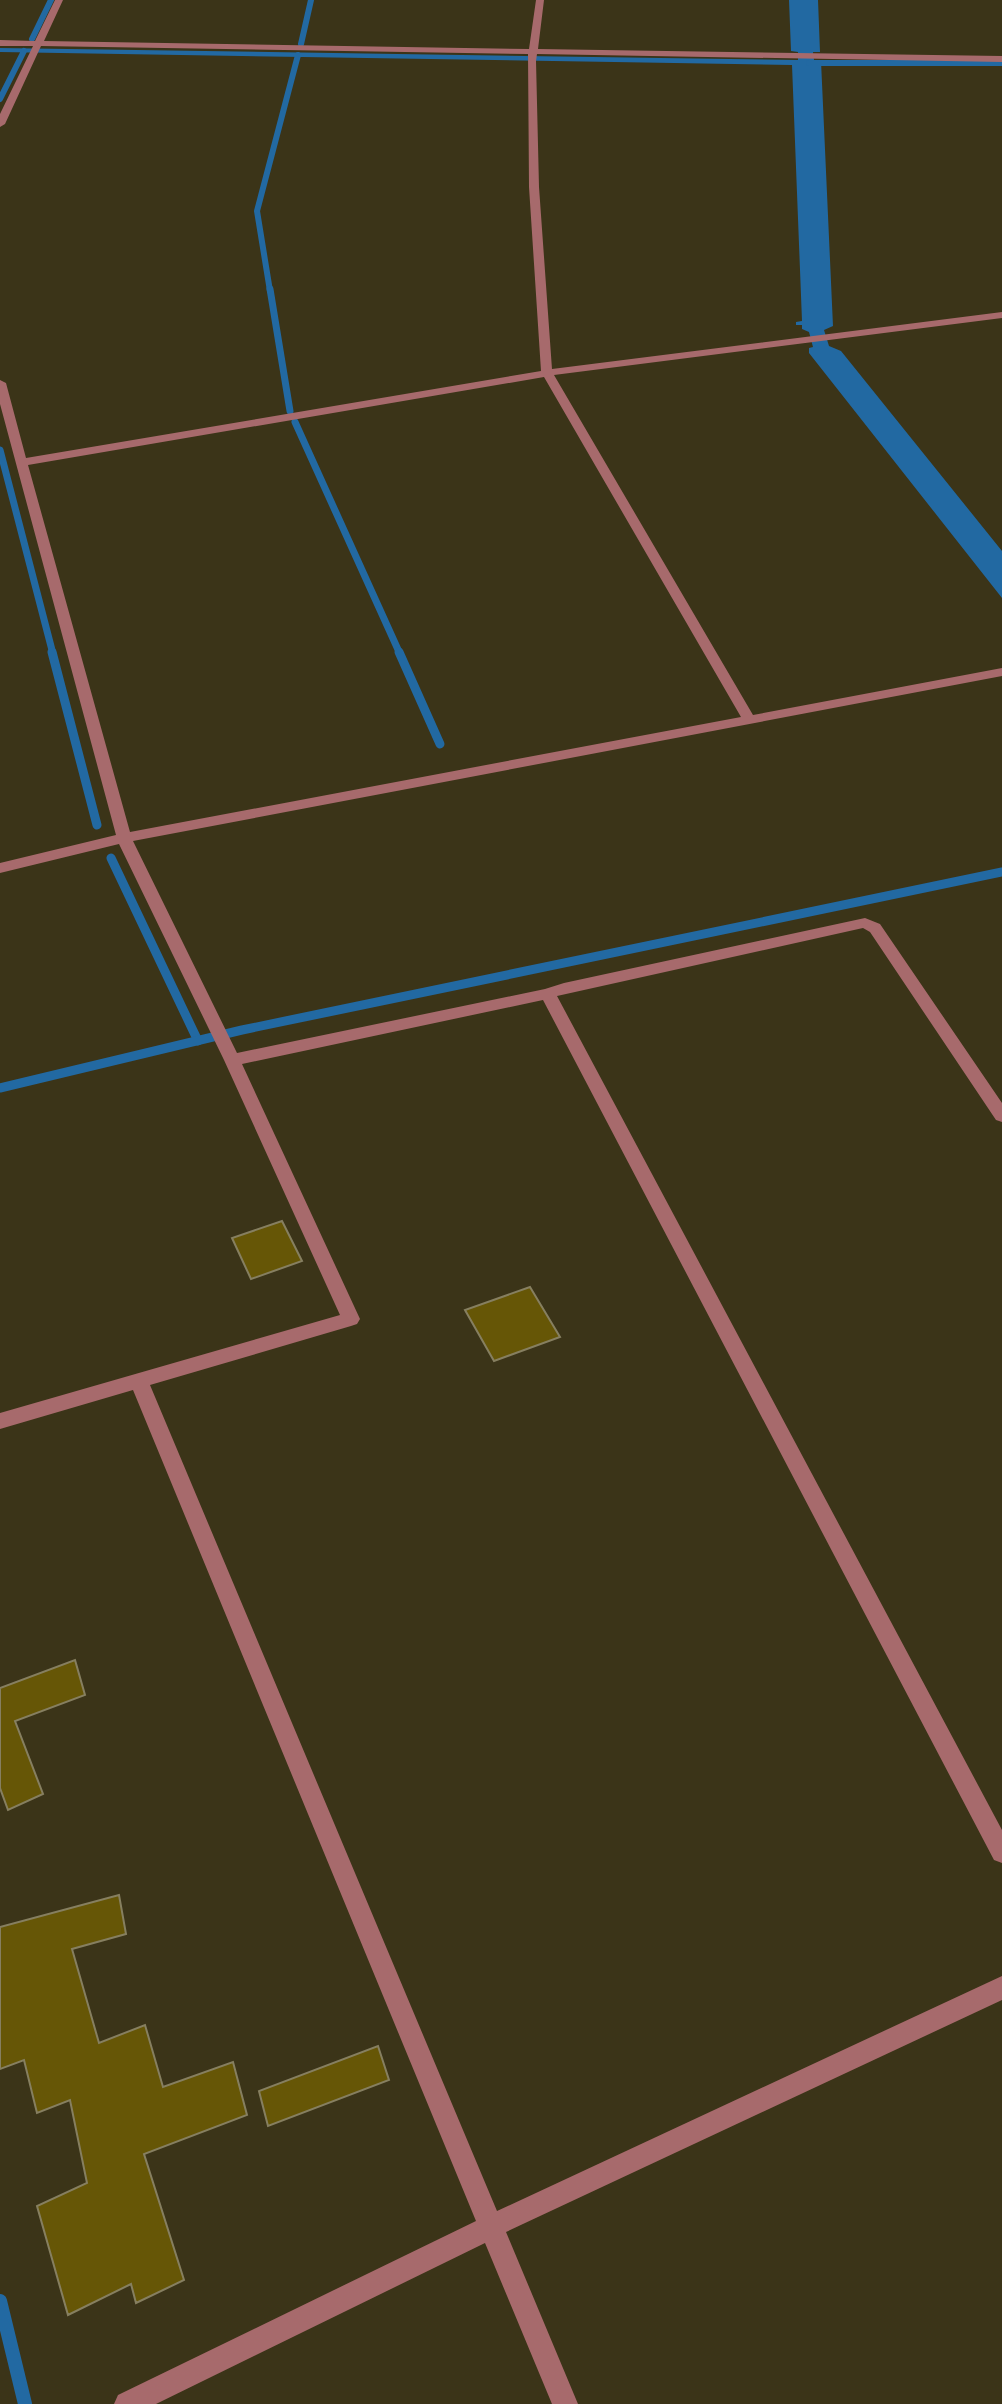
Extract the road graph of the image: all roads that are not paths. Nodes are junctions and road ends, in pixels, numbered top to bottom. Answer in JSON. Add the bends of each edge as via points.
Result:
{"nodes":[{"id":1,"x":60,"y":0,"type":"edge"},
{"id":2,"x":541,"y":0,"type":"edge"},
{"id":3,"x":0,"y":43,"type":"edge"},
{"id":4,"x":36,"y":49,"type":"junction"},
{"id":5,"x":532,"y":56,"type":"junction"},
{"id":6,"x":1002,"y":59,"type":"edge"},
{"id":7,"x":0,"y":124,"type":"edge"},
{"id":8,"x":1002,"y":315,"type":"edge"},
{"id":9,"x":547,"y":373,"type":"junction"},
{"id":10,"x":0,"y":383,"type":"edge"},
{"id":11,"x":22,"y":462,"type":"junction"},
{"id":12,"x":1002,"y":672,"type":"edge"},
{"id":13,"x":750,"y":721,"type":"junction"},
{"id":14,"x":124,"y":838,"type":"junction"},
{"id":15,"x":0,"y":868,"type":"edge"},
{"id":16,"x":548,"y":994,"type":"junction"},
{"id":17,"x":232,"y":1060,"type":"junction"},
{"id":18,"x":1002,"y":1116,"type":"edge"},
{"id":19,"x":139,"y":1381,"type":"junction"},
{"id":20,"x":0,"y":1421,"type":"edge"},
{"id":21,"x":1002,"y":1852,"type":"edge"},
{"id":22,"x":1002,"y":1988,"type":"edge"},
{"id":23,"x":492,"y":2226,"type":"junction"},
{"id":24,"x":127,"y":2404,"type":"edge"},
{"id":25,"x":565,"y":2404,"type":"edge"}],
"edges":[{"from":1,"to":4,"type":"street"},
{"from":2,"to":5,"type":"street"},
{"from":3,"to":4,"type":"street"},
{"from":4,"to":5,"type":"street"},
{"from":4,"to":7,"type":"street"},
{"from":5,"to":6,"type":"street"},
{"from":5,"to":9,"type":"street","via":[[534,187]]},
{"from":8,"to":9,"type":"street"},
{"from":9,"to":11,"type":"street"},
{"from":9,"to":13,"type":"street"},
{"from":10,"to":11,"type":"street"},
{"from":11,"to":14,"type":"street"},
{"from":12,"to":13,"type":"street"},
{"from":13,"to":14,"type":"street"},
{"from":14,"to":15,"type":"street"},
{"from":14,"to":17,"type":"street"},
{"from":16,"to":17,"type":"street"},
{"from":16,"to":18,"type":"street","via":[[865,923],[875,928]]},
{"from":16,"to":21,"type":"street"},
{"from":17,"to":19,"type":"street","via":[[351,1319]]},
{"from":19,"to":20,"type":"street"},
{"from":19,"to":23,"type":"street"},
{"from":22,"to":23,"type":"street"},
{"from":23,"to":24,"type":"street"},
{"from":23,"to":25,"type":"street"}]}
